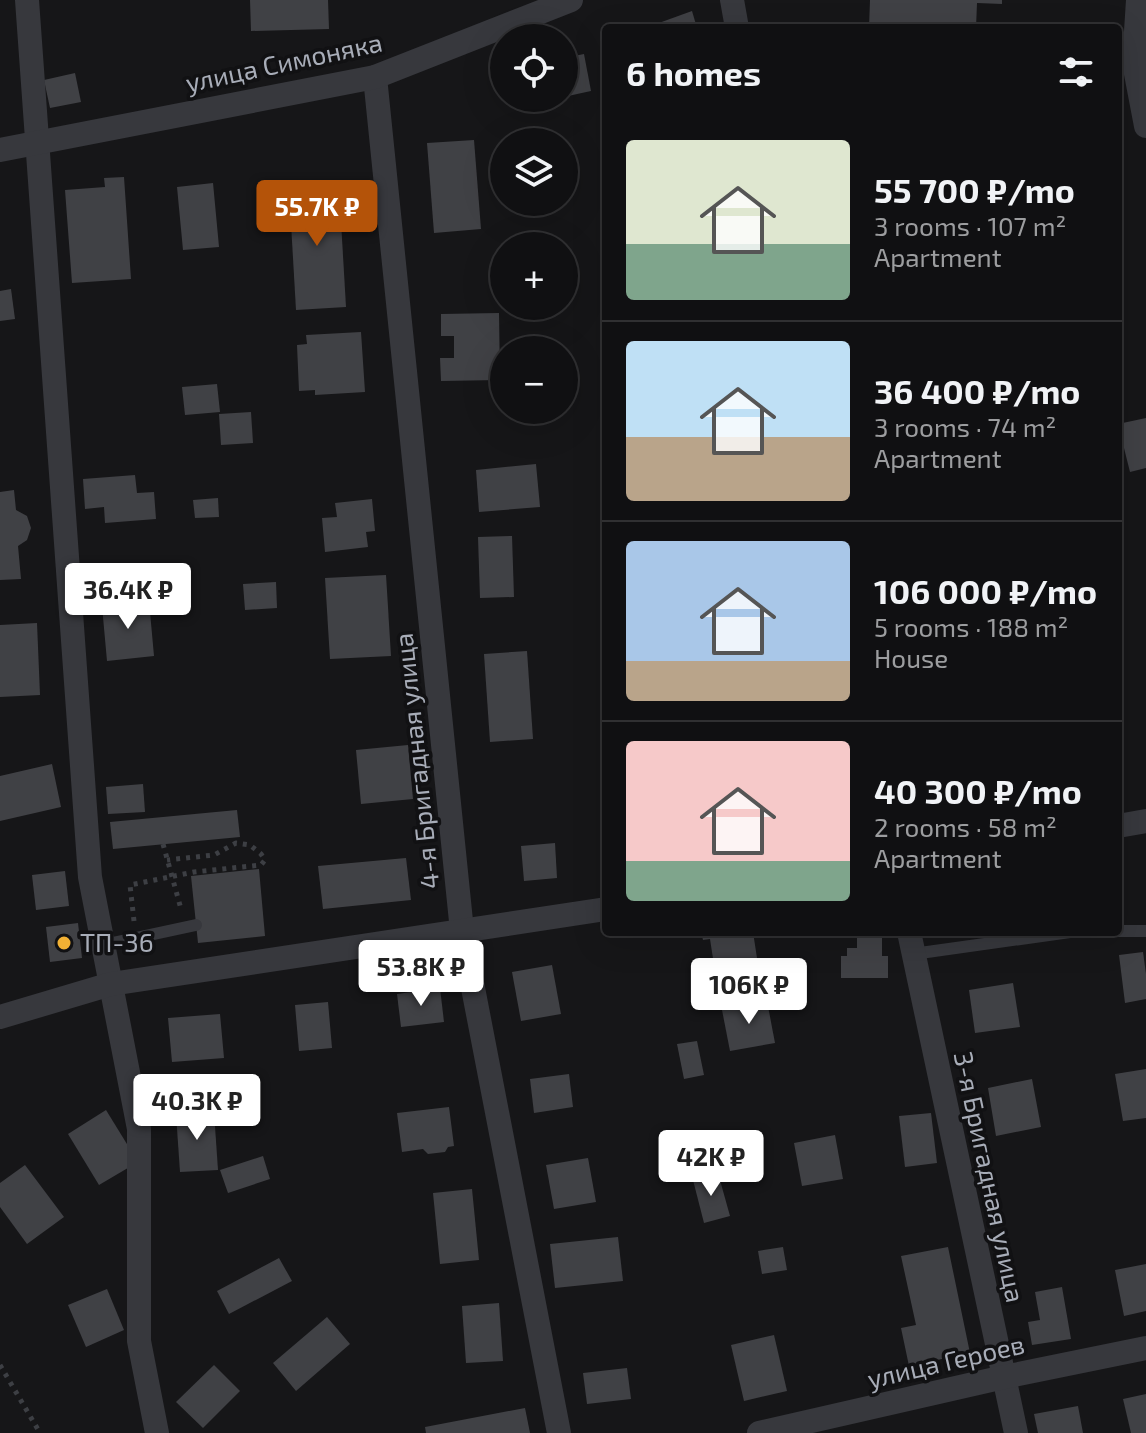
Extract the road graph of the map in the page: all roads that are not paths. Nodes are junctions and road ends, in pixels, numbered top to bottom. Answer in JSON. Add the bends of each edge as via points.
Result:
{"nodes":[{"id":1,"x":27,"y":0,"type":"edge"},
{"id":2,"x":571,"y":0,"type":"edge"},
{"id":3,"x":732,"y":0,"type":"edge"},
{"id":4,"x":1138,"y":0,"type":"edge"},
{"id":5,"x":736,"y":24,"type":"edge"},
{"id":6,"x":375,"y":77,"type":"junction"},
{"id":7,"x":1146,"y":126,"type":"edge"},
{"id":8,"x":37,"y":142,"type":"junction"},
{"id":9,"x":0,"y":150,"type":"edge"},
{"id":10,"x":1146,"y":821,"type":"edge"},
{"id":11,"x":1122,"y":825,"type":"edge"},
{"id":12,"x":602,"y":910,"type":"edge"},
{"id":13,"x":191,"y":926,"type":"road end"},
{"id":14,"x":462,"y":931,"type":"junction"},
{"id":15,"x":1122,"y":931,"type":"edge"},
{"id":16,"x":1146,"y":931,"type":"edge"},
{"id":17,"x":1012,"y":936,"type":"edge"},
{"id":18,"x":911,"y":943,"type":"edge"},
{"id":19,"x":103,"y":945,"type":"junction"},
{"id":20,"x":111,"y":984,"type":"junction"},
{"id":21,"x":0,"y":1017,"type":"edge"},
{"id":22,"x":1146,"y":1348,"type":"edge"},
{"id":23,"x":1004,"y":1377,"type":"junction"},
{"id":24,"x":157,"y":1433,"type":"edge"},
{"id":25,"x":559,"y":1433,"type":"edge"},
{"id":26,"x":759,"y":1433,"type":"edge"},
{"id":27,"x":1016,"y":1433,"type":"edge"}],
"edges":[{"from":1,"to":8,"type":"street"},
{"from":2,"to":6,"type":"street","name":"улица Симоняка"},
{"from":3,"to":5,"type":"street"},
{"from":4,"to":7,"type":"street","via":[[1134,63]]},
{"from":6,"to":8,"type":"street","name":"улица Симоняка"},
{"from":6,"to":14,"type":"street","name":"4-я Бригадная улица"},
{"from":8,"to":9,"type":"street","name":"улица Симоняка"},
{"from":8,"to":19,"type":"street","via":[[90,877]]},
{"from":10,"to":11,"type":"street"},
{"from":12,"to":14,"type":"street"},
{"from":13,"to":19,"type":"lane"},
{"from":14,"to":20,"type":"street"},
{"from":14,"to":25,"type":"street","name":"4-я Бригадная улица"},
{"from":15,"to":16,"type":"lane"},
{"from":17,"to":18,"type":"lane"},
{"from":18,"to":23,"type":"street","name":"3-я Бригадная улица"},
{"from":19,"to":20,"type":"street"},
{"from":20,"to":21,"type":"street"},
{"from":20,"to":24,"type":"street","via":[[139,1129],[139,1341]]},
{"from":22,"to":23,"type":"street","name":"улица Героев"},
{"from":23,"to":26,"type":"street","name":"улица Героев"},
{"from":23,"to":27,"type":"street","name":"3-я Бригадная улица"}]}
